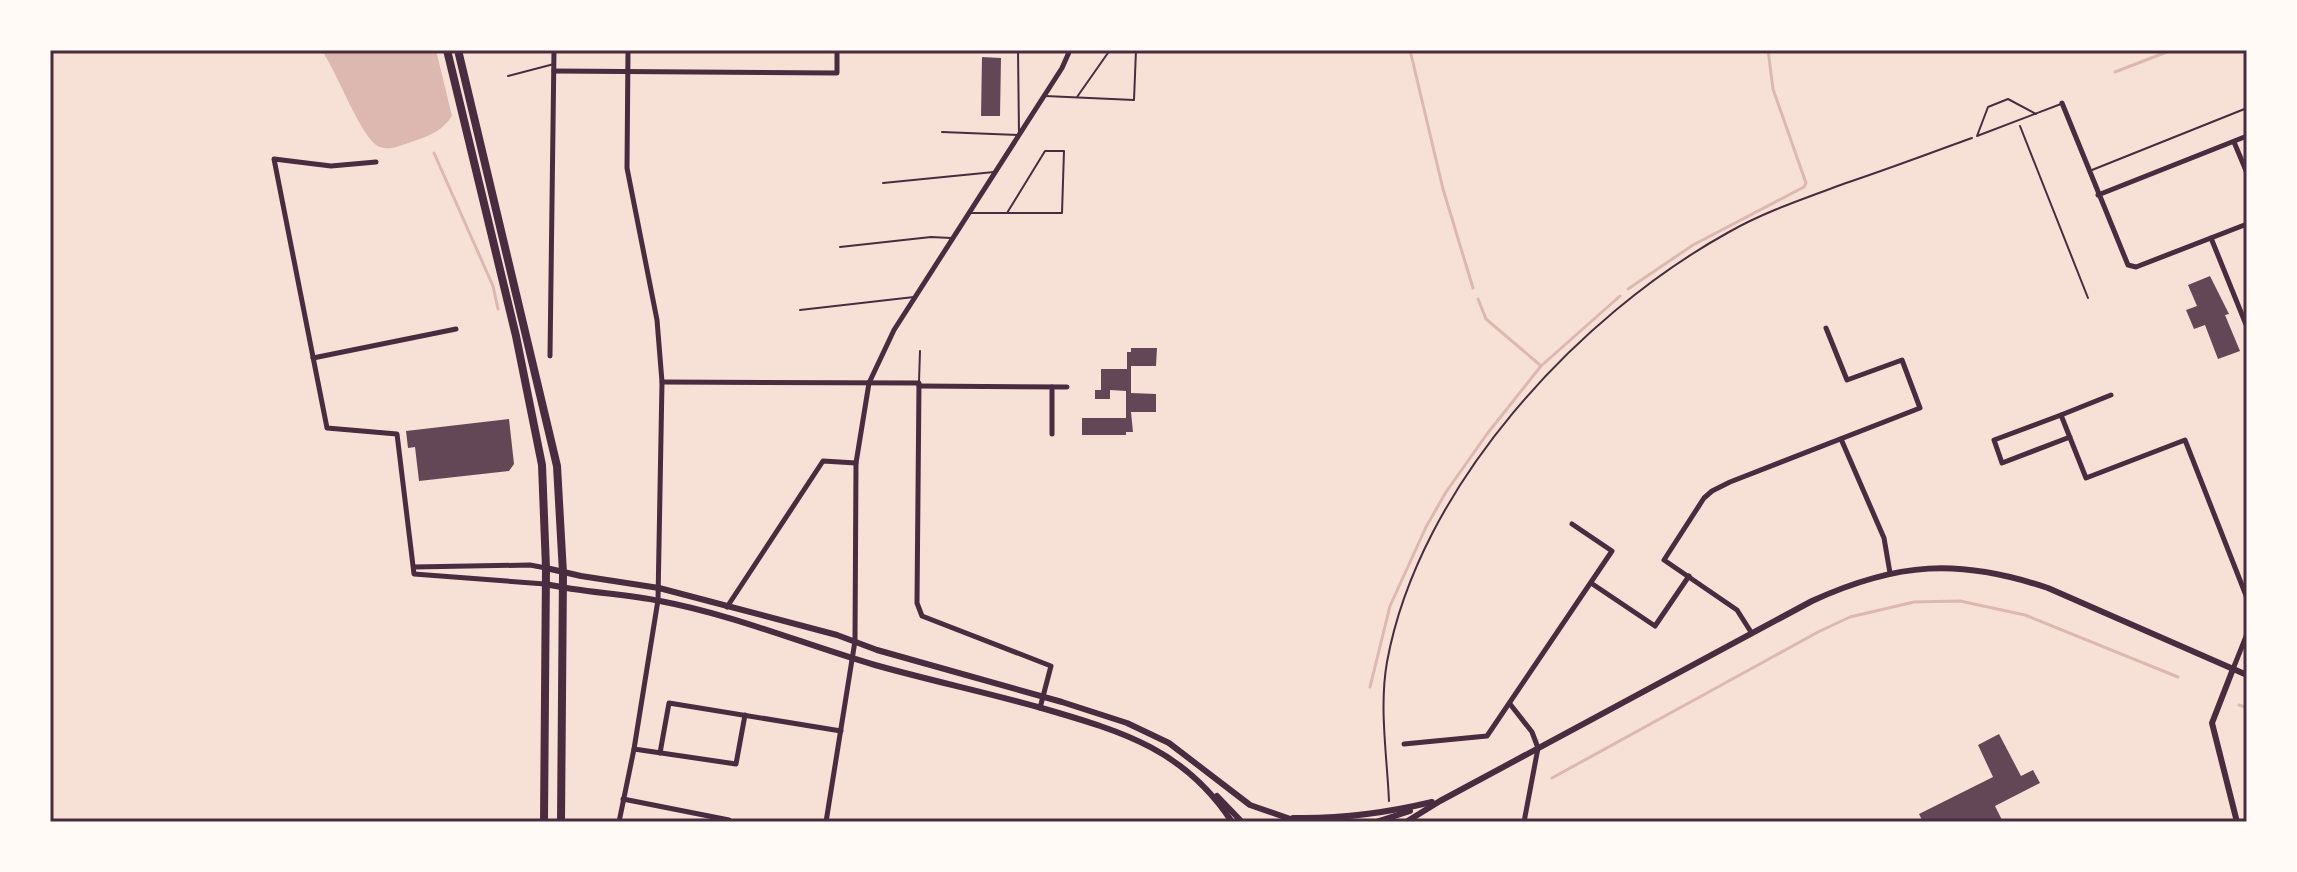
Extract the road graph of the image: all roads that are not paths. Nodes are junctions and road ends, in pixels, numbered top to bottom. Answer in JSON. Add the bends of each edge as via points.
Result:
{"nodes":[{"id":1,"x":447,"y":50,"type":"edge"},
{"id":2,"x":458,"y":50,"type":"edge"},
{"id":3,"x":554,"y":50,"type":"edge"},
{"id":4,"x":628,"y":50,"type":"edge"},
{"id":5,"x":837,"y":50,"type":"edge"},
{"id":6,"x":1018,"y":50,"type":"edge"},
{"id":7,"x":1070,"y":50,"type":"edge"},
{"id":8,"x":1110,"y":50,"type":"edge"},
{"id":9,"x":1136,"y":50,"type":"edge"},
{"id":10,"x":554,"y":68,"type":"junction"},
{"id":11,"x":627,"y":72,"type":"junction"},
{"id":12,"x":508,"y":76,"type":"dead end"},
{"id":13,"x":1043,"y":96,"type":"junction"},
{"id":14,"x":1077,"y":98,"type":"junction"},
{"id":15,"x":2062,"y":103,"type":"joint"},
{"id":16,"x":2247,"y":108,"type":"edge"},
{"id":17,"x":2036,"y":114,"type":"junction"},
{"id":18,"x":942,"y":132,"type":"dead end"},
{"id":19,"x":1019,"y":135,"type":"junction"},
{"id":20,"x":2247,"y":136,"type":"edge"},
{"id":21,"x":2234,"y":142,"type":"junction"},
{"id":22,"x":376,"y":162,"type":"dead end"},
{"id":23,"x":995,"y":172,"type":"junction"},
{"id":24,"x":2088,"y":172,"type":"junction"},
{"id":25,"x":2247,"y":173,"type":"edge"},
{"id":26,"x":883,"y":183,"type":"dead end"},
{"id":27,"x":2098,"y":195,"type":"junction"},
{"id":28,"x":970,"y":213,"type":"junction"},
{"id":29,"x":1007,"y":213,"type":"junction"},
{"id":30,"x":2247,"y":224,"type":"edge"},
{"id":31,"x":952,"y":238,"type":"junction"},
{"id":32,"x":2211,"y":238,"type":"junction"},
{"id":33,"x":840,"y":247,"type":"dead end"},
{"id":34,"x":915,"y":297,"type":"junction"},
{"id":35,"x":800,"y":310,"type":"dead end"},
{"id":36,"x":2247,"y":327,"type":"edge"},
{"id":37,"x":1826,"y":328,"type":"dead end"},
{"id":38,"x":456,"y":329,"type":"dead end"},
{"id":39,"x":920,"y":351,"type":"dead end"},
{"id":40,"x":550,"y":356,"type":"dead end"},
{"id":41,"x":313,"y":358,"type":"junction"},
{"id":42,"x":662,"y":382,"type":"junction"},
{"id":43,"x":869,"y":383,"type":"junction"},
{"id":44,"x":919,"y":384,"type":"junction"},
{"id":45,"x":1052,"y":387,"type":"junction"},
{"id":46,"x":1067,"y":387,"type":"dead end"},
{"id":47,"x":2111,"y":395,"type":"dead end"},
{"id":48,"x":2061,"y":415,"type":"junction"},
{"id":49,"x":1052,"y":434,"type":"dead end"},
{"id":50,"x":2070,"y":437,"type":"junction"},
{"id":51,"x":1841,"y":439,"type":"junction"},
{"id":52,"x":856,"y":463,"type":"junction"},
{"id":53,"x":1572,"y":524,"type":"dead end"},
{"id":54,"x":414,"y":567,"type":"junction"},
{"id":55,"x":546,"y":568,"type":"junction"},
{"id":56,"x":563,"y":573,"type":"junction"},
{"id":57,"x":1890,"y":573,"type":"junction"},
{"id":58,"x":1689,"y":576,"type":"junction"},
{"id":59,"x":1591,"y":583,"type":"junction"},
{"id":60,"x":546,"y":584,"type":"junction"},
{"id":61,"x":564,"y":588,"type":"junction"},
{"id":62,"x":659,"y":588,"type":"junction"},
{"id":63,"x":2247,"y":598,"type":"edge"},
{"id":64,"x":658,"y":600,"type":"junction"},
{"id":65,"x":727,"y":607,"type":"junction"},
{"id":66,"x":1751,"y":632,"type":"junction"},
{"id":67,"x":2247,"y":634,"type":"edge"},
{"id":68,"x":855,"y":641,"type":"junction"},
{"id":69,"x":853,"y":657,"type":"junction"},
{"id":70,"x":2233,"y":669,"type":"junction"},
{"id":71,"x":2247,"y":675,"type":"edge"},
{"id":72,"x":1043,"y":696,"type":"junction"},
{"id":73,"x":1510,"y":704,"type":"junction"},
{"id":74,"x":1040,"y":708,"type":"junction"},
{"id":75,"x":745,"y":715,"type":"junction"},
{"id":76,"x":841,"y":731,"type":"junction"},
{"id":77,"x":1404,"y":744,"type":"dead end"},
{"id":78,"x":1538,"y":748,"type":"junction"},
{"id":79,"x":634,"y":749,"type":"junction"},
{"id":80,"x":660,"y":753,"type":"junction"},
{"id":81,"x":1208,"y":789,"type":"junction"},
{"id":82,"x":623,"y":799,"type":"junction"},
{"id":83,"x":1440,"y":801,"type":"junction"},
{"id":84,"x":1283,"y":818,"type":"junction"},
{"id":85,"x":544,"y":822,"type":"edge"},
{"id":86,"x":561,"y":822,"type":"edge"},
{"id":87,"x":619,"y":822,"type":"edge"},
{"id":88,"x":729,"y":822,"type":"edge"},
{"id":89,"x":826,"y":822,"type":"edge"},
{"id":90,"x":1232,"y":822,"type":"edge"},
{"id":91,"x":1242,"y":822,"type":"edge"},
{"id":92,"x":1299,"y":822,"type":"edge"},
{"id":93,"x":1376,"y":822,"type":"edge"},
{"id":94,"x":1406,"y":822,"type":"edge"},
{"id":95,"x":1524,"y":822,"type":"edge"},
{"id":96,"x":2237,"y":822,"type":"edge"}],
"edges":[{"from":1,"to":55,"type":"main road","via":[[525,374],[542,465]]},
{"from":2,"to":56,"type":"main road","via":[[557,466]]},
{"from":3,"to":10,"type":"street"},
{"from":4,"to":11,"type":"street"},
{"from":5,"to":11,"type":"street","via":[[837,73]]},
{"from":6,"to":19,"type":"lane"},
{"from":7,"to":13,"type":"street"},
{"from":8,"to":14,"type":"lane"},
{"from":9,"to":14,"type":"lane","via":[[1134,100]]},
{"from":10,"to":11,"type":"street"},
{"from":10,"to":12,"type":"lane"},
{"from":10,"to":40,"type":"street"},
{"from":11,"to":42,"type":"street","via":[[627,168],[657,320]]},
{"from":13,"to":14,"type":"lane"},
{"from":13,"to":19,"type":"street"},
{"from":15,"to":17,"type":"lane"},
{"from":15,"to":24,"type":"street"},
{"from":16,"to":24,"type":"lane"},
{"from":17,"to":17,"type":"lane","via":[[2008,99],[1988,107],[1977,136]]},
{"from":18,"to":19,"type":"lane"},
{"from":19,"to":23,"type":"street"},
{"from":20,"to":21,"type":"street"},
{"from":21,"to":25,"type":"street"},
{"from":21,"to":27,"type":"street"},
{"from":22,"to":41,"type":"street","via":[[331,166],[274,159]]},
{"from":23,"to":26,"type":"lane"},
{"from":23,"to":28,"type":"street"},
{"from":24,"to":27,"type":"street"},
{"from":27,"to":32,"type":"street","via":[[2130,266]]},
{"from":28,"to":29,"type":"lane"},
{"from":28,"to":31,"type":"street"},
{"from":29,"to":29,"type":"lane","via":[[1062,213],[1064,151],[1045,151]]},
{"from":30,"to":32,"type":"street"},
{"from":31,"to":33,"type":"lane"},
{"from":31,"to":34,"type":"street"},
{"from":32,"to":36,"type":"street"},
{"from":34,"to":35,"type":"lane"},
{"from":34,"to":43,"type":"street"},
{"from":37,"to":51,"type":"street","via":[[1847,380],[1902,360],[1920,408]]},
{"from":38,"to":41,"type":"street"},
{"from":39,"to":44,"type":"lane"},
{"from":41,"to":54,"type":"street","via":[[327,428],[397,434]]},
{"from":42,"to":43,"type":"street"},
{"from":42,"to":62,"type":"street"},
{"from":43,"to":44,"type":"street"},
{"from":43,"to":52,"type":"street"},
{"from":44,"to":45,"type":"street"},
{"from":44,"to":72,"type":"street","via":[[917,603],[922,616],[1051,666]]},
{"from":45,"to":46,"type":"street"},
{"from":45,"to":49,"type":"street"},
{"from":47,"to":48,"type":"street"},
{"from":48,"to":50,"type":"street"},
{"from":48,"to":50,"type":"street","via":[[1994,440],[2002,463]]},
{"from":50,"to":63,"type":"street","via":[[2086,478],[2185,440]]},
{"from":51,"to":57,"type":"street","via":[[1884,538]]},
{"from":51,"to":58,"type":"street","via":[[1712,491],[1664,560]]},
{"from":52,"to":65,"type":"street","via":[[823,461]]},
{"from":52,"to":68,"type":"street"},
{"from":53,"to":59,"type":"street","via":[[1612,551]]},
{"from":54,"to":55,"type":"street"},
{"from":54,"to":60,"type":"street","via":[[414,574]]},
{"from":55,"to":56,"type":"street"},
{"from":55,"to":60,"type":"main road"},
{"from":56,"to":61,"type":"main road"},
{"from":56,"to":62,"type":"street"},
{"from":57,"to":66,"type":"street","via":[[1842,587]]},
{"from":57,"to":70,"type":"street","via":[[1946,567],[2011,576]]},
{"from":58,"to":59,"type":"street","via":[[1655,626]]},
{"from":58,"to":66,"type":"street","via":[[1737,610]]},
{"from":59,"to":73,"type":"street"},
{"from":60,"to":61,"type":"street"},
{"from":60,"to":85,"type":"main road"},
{"from":61,"to":64,"type":"street"},
{"from":61,"to":86,"type":"main road"},
{"from":62,"to":64,"type":"street"},
{"from":62,"to":65,"type":"street"},
{"from":64,"to":69,"type":"street"},
{"from":64,"to":79,"type":"street"},
{"from":65,"to":68,"type":"street"},
{"from":66,"to":78,"type":"street"},
{"from":67,"to":70,"type":"street"},
{"from":68,"to":69,"type":"street"},
{"from":68,"to":72,"type":"street"},
{"from":69,"to":74,"type":"street"},
{"from":69,"to":76,"type":"street"},
{"from":70,"to":71,"type":"street"},
{"from":70,"to":96,"type":"street","via":[[2212,723]]},
{"from":72,"to":74,"type":"street"},
{"from":72,"to":84,"type":"street","via":[[1148,732],[1194,760],[1250,805]]},
{"from":73,"to":77,"type":"street","via":[[1487,736]]},
{"from":73,"to":78,"type":"street"},
{"from":74,"to":81,"type":"street","via":[[1143,742]]},
{"from":75,"to":76,"type":"street"},
{"from":75,"to":80,"type":"street","via":[[736,764]]},
{"from":75,"to":80,"type":"street","via":[[669,703]]},
{"from":76,"to":89,"type":"street"},
{"from":78,"to":83,"type":"street"},
{"from":78,"to":95,"type":"street"},
{"from":79,"to":80,"type":"street"},
{"from":79,"to":82,"type":"street"},
{"from":81,"to":90,"type":"street"},
{"from":81,"to":91,"type":"street"},
{"from":82,"to":87,"type":"street"},
{"from":82,"to":88,"type":"street"},
{"from":83,"to":84,"type":"street","via":[[1376,814]]},
{"from":83,"to":93,"type":"street"},
{"from":83,"to":94,"type":"street"},
{"from":84,"to":92,"type":"street"}]}
